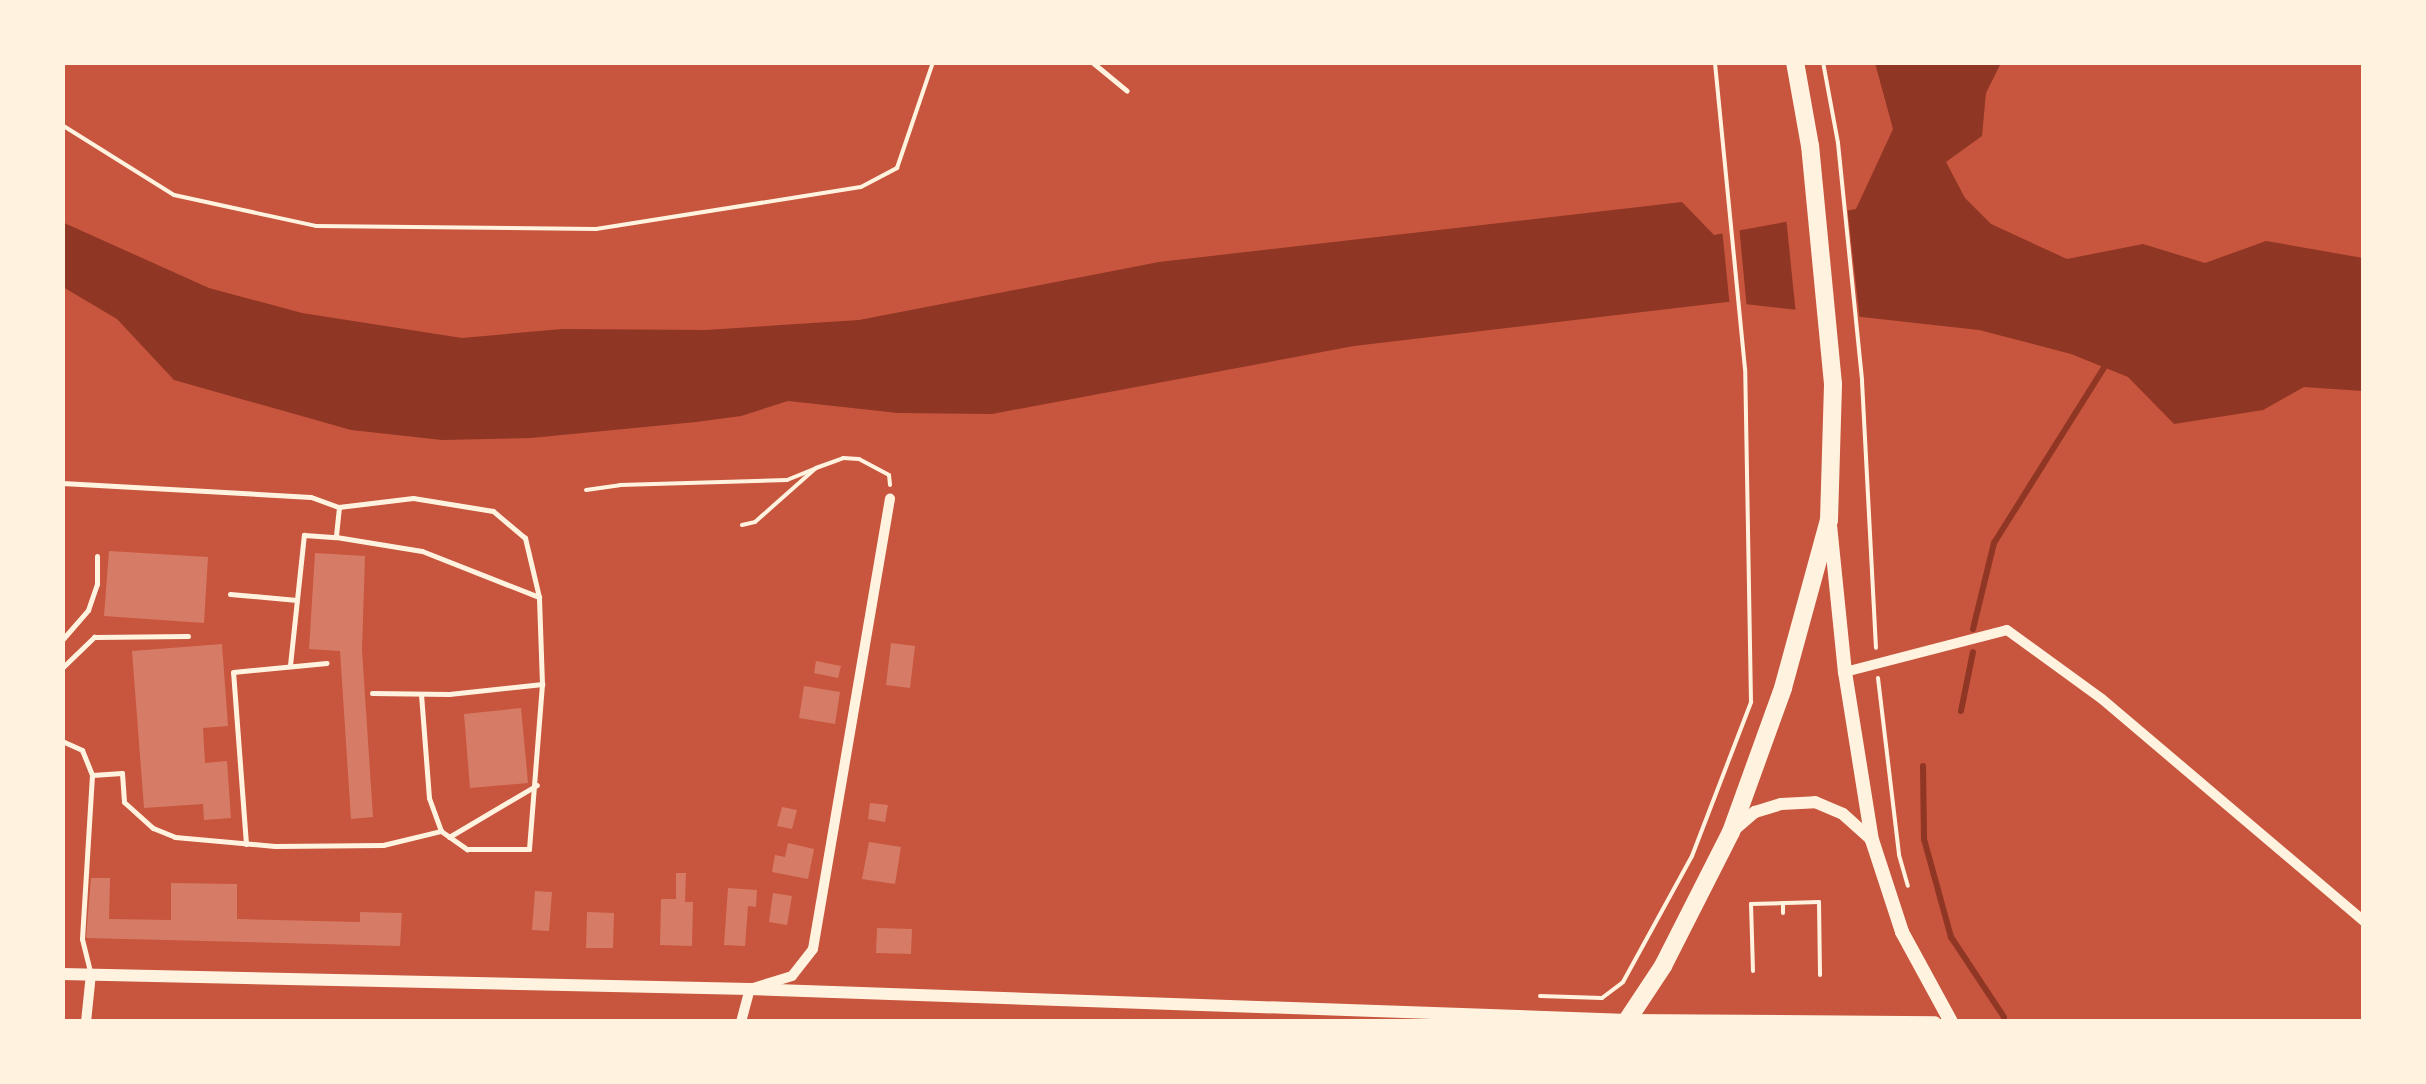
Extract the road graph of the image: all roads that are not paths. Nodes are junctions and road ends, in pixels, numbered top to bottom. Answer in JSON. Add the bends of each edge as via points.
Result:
{"nodes":[{"id":1,"x":1092,"y":62,"type":"edge"},
{"id":2,"x":1795,"y":62,"type":"edge"},
{"id":3,"x":1126,"y":91,"type":"dead end"},
{"id":4,"x":62,"y":483,"type":"edge"},
{"id":5,"x":890,"y":500,"type":"road end"},
{"id":6,"x":339,"y":507,"type":"junction"},
{"id":7,"x":1829,"y":520,"type":"junction"},
{"id":8,"x":336,"y":537,"type":"junction"},
{"id":9,"x":97,"y":556,"type":"dead end"},
{"id":10,"x":230,"y":594,"type":"dead end"},
{"id":11,"x":539,"y":597,"type":"junction"},
{"id":12,"x":297,"y":600,"type":"junction"},
{"id":13,"x":188,"y":636,"type":"dead end"},
{"id":14,"x":62,"y":640,"type":"edge"},
{"id":15,"x":327,"y":662,"type":"dead end"},
{"id":16,"x":290,"y":666,"type":"junction"},
{"id":17,"x":62,"y":668,"type":"edge"},
{"id":18,"x":1845,"y":672,"type":"junction"},
{"id":19,"x":542,"y":684,"type":"junction"},
{"id":20,"x":372,"y":693,"type":"dead end"},
{"id":21,"x":421,"y":694,"type":"junction"},
{"id":22,"x":62,"y":742,"type":"edge"},
{"id":23,"x":92,"y":775,"type":"junction"},
{"id":24,"x":537,"y":785,"type":"junction"},
{"id":25,"x":441,"y":832,"type":"junction"},
{"id":26,"x":1732,"y":832,"type":"junction"},
{"id":27,"x":450,"y":837,"type":"junction"},
{"id":28,"x":1872,"y":840,"type":"junction"},
{"id":29,"x":246,"y":844,"type":"junction"},
{"id":30,"x":2364,"y":921,"type":"edge"},
{"id":31,"x":62,"y":974,"type":"edge"},
{"id":32,"x":91,"y":974,"type":"junction"},
{"id":33,"x":750,"y":989,"type":"junction"},
{"id":34,"x":1627,"y":1021,"type":"edge"},
{"id":35,"x":86,"y":1022,"type":"edge"},
{"id":36,"x":741,"y":1022,"type":"edge"},
{"id":37,"x":1935,"y":1022,"type":"edge"},
{"id":38,"x":1951,"y":1022,"type":"edge"}],
"edges":[{"from":1,"to":3,"type":"lane"},
{"from":2,"to":7,"type":"highway","via":[[1810,146],[1833,384]]},
{"from":4,"to":6,"type":"lane","via":[[310,497]]},
{"from":5,"to":33,"type":"street","via":[[813,949],[792,976]]},
{"from":6,"to":8,"type":"lane"},
{"from":6,"to":11,"type":"lane","via":[[413,498],[492,510],[525,538]]},
{"from":7,"to":18,"type":"main road"},
{"from":7,"to":26,"type":"highway","via":[[1783,688]]},
{"from":8,"to":11,"type":"lane","via":[[422,551]]},
{"from":8,"to":12,"type":"lane","via":[[304,536]]},
{"from":9,"to":14,"type":"lane","via":[[88,610]]},
{"from":10,"to":12,"type":"lane"},
{"from":11,"to":19,"type":"lane"},
{"from":12,"to":16,"type":"lane"},
{"from":13,"to":17,"type":"lane","via":[[94,637]]},
{"from":15,"to":16,"type":"lane"},
{"from":16,"to":29,"type":"lane","via":[[233,672]]},
{"from":18,"to":28,"type":"main road"},
{"from":18,"to":30,"type":"street","via":[[2006,630],[2102,699]]},
{"from":19,"to":21,"type":"lane"},
{"from":19,"to":24,"type":"lane"},
{"from":20,"to":21,"type":"lane"},
{"from":21,"to":25,"type":"lane","via":[[429,798]]},
{"from":22,"to":23,"type":"lane","via":[[82,750]]},
{"from":23,"to":29,"type":"lane","via":[[122,773],[124,802],[153,828],[175,837]]},
{"from":23,"to":32,"type":"lane","via":[[82,940]]},
{"from":24,"to":27,"type":"lane"},
{"from":24,"to":27,"type":"lane","via":[[530,849],[467,849]]},
{"from":25,"to":27,"type":"lane"},
{"from":25,"to":29,"type":"lane","via":[[383,845]]},
{"from":26,"to":28,"type":"street","via":[[1755,812],[1815,802],[1843,814]]},
{"from":26,"to":34,"type":"highway"},
{"from":28,"to":38,"type":"main road","via":[[1902,932]]},
{"from":31,"to":32,"type":"street"},
{"from":32,"to":33,"type":"street"},
{"from":32,"to":35,"type":"street"},
{"from":33,"to":34,"type":"street"},
{"from":33,"to":36,"type":"street"},
{"from":34,"to":37,"type":"street"}]}
